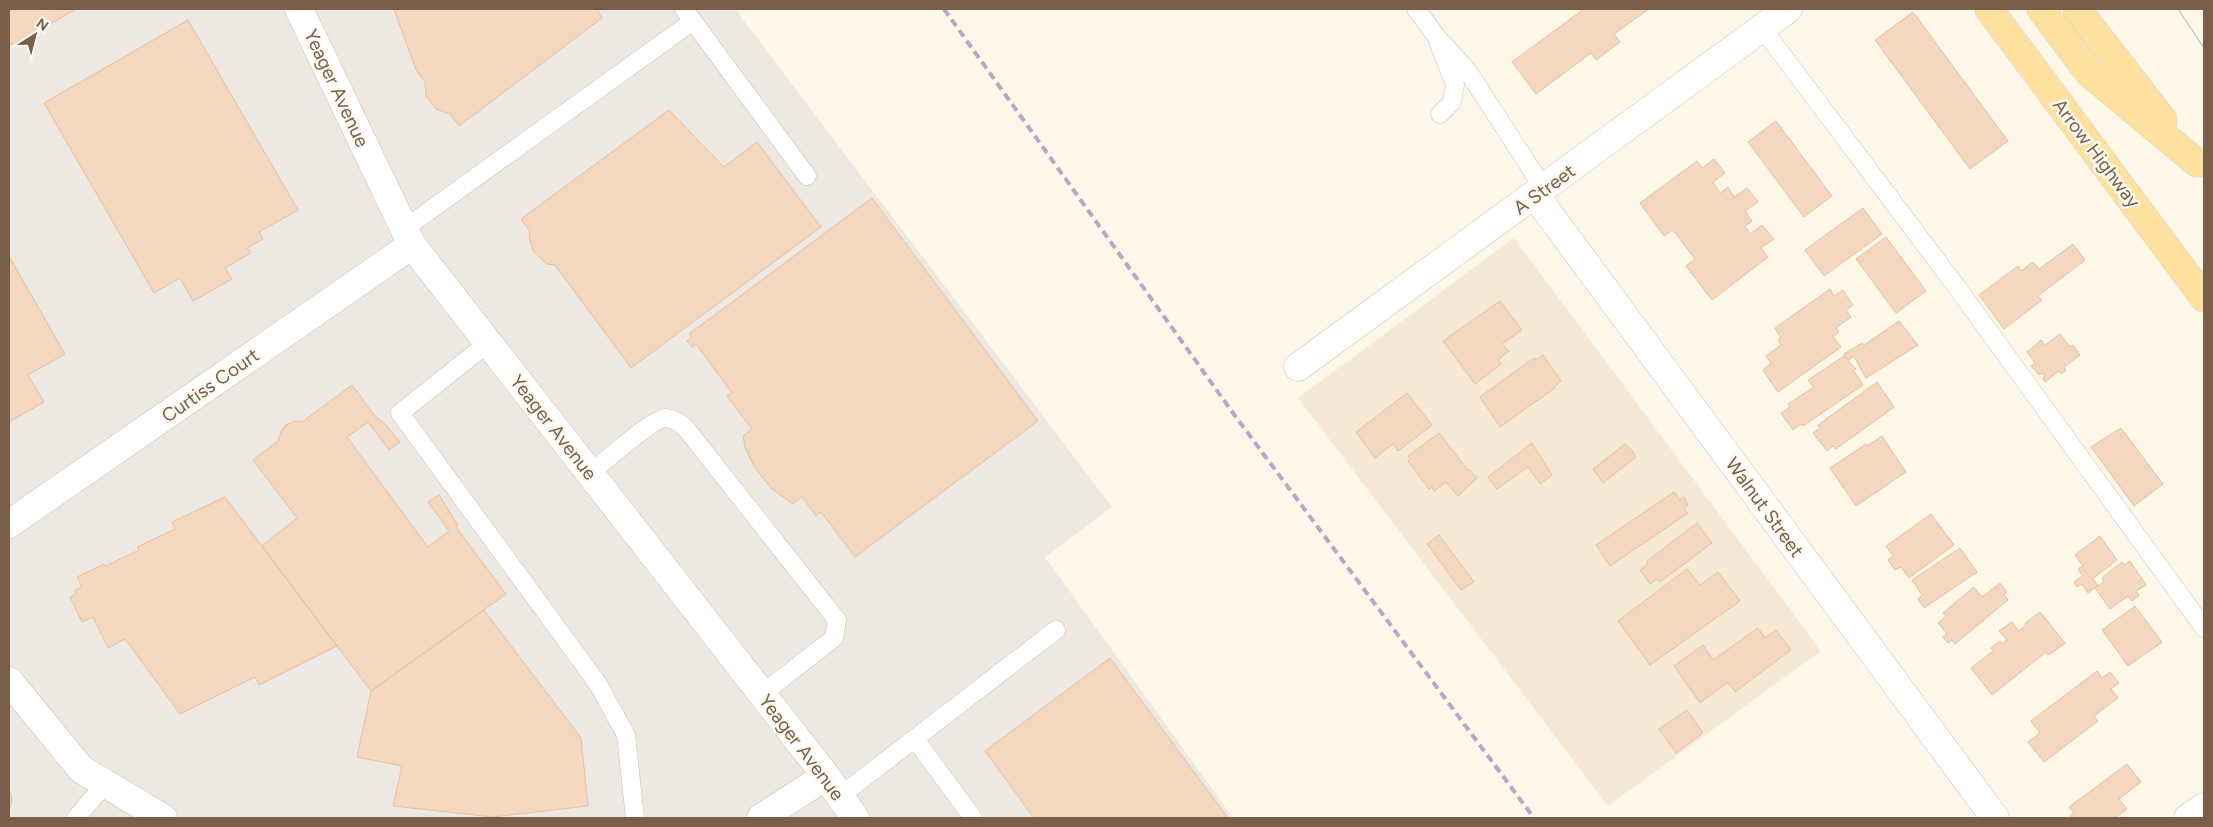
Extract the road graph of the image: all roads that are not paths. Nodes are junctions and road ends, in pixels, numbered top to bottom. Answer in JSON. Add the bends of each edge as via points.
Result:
{"nodes":[{"id":1,"x":300,"y":9,"type":"edge"},
{"id":2,"x":1416,"y":9,"type":"edge"},
{"id":3,"x":1788,"y":9,"type":"edge"},
{"id":4,"x":1989,"y":9,"type":"edge"},
{"id":5,"x":2041,"y":9,"type":"edge"},
{"id":6,"x":2077,"y":9,"type":"edge"},
{"id":7,"x":688,"y":15,"type":"edge"},
{"id":8,"x":1762,"y":28,"type":"junction"},
{"id":9,"x":1436,"y":36,"type":"junction"},
{"id":10,"x":1440,"y":114,"type":"dead end"},
{"id":11,"x":2201,"y":168,"type":"edge"},
{"id":12,"x":807,"y":176,"type":"dead end"},
{"id":13,"x":1540,"y":192,"type":"junction"},
{"id":14,"x":408,"y":237,"type":"junction"},
{"id":15,"x":2204,"y":298,"type":"edge"},
{"id":16,"x":488,"y":343,"type":"junction"},
{"id":17,"x":1298,"y":367,"type":"dead end"},
{"id":18,"x":590,"y":474,"type":"junction"},
{"id":19,"x":9,"y":524,"type":"edge"},
{"id":20,"x":2204,"y":628,"type":"edge"},
{"id":21,"x":1056,"y":630,"type":"dead end"},
{"id":22,"x":9,"y":681,"type":"edge"},
{"id":23,"x":762,"y":694,"type":"junction"},
{"id":24,"x":915,"y":739,"type":"junction"},
{"id":25,"x":105,"y":784,"type":"junction"},
{"id":26,"x":840,"y":797,"type":"edge"},
{"id":27,"x":2204,"y":807,"type":"edge"},
{"id":28,"x":76,"y":818,"type":"edge"},
{"id":29,"x":163,"y":818,"type":"edge"},
{"id":30,"x":635,"y":818,"type":"edge"},
{"id":31,"x":761,"y":818,"type":"edge"},
{"id":32,"x":973,"y":818,"type":"edge"},
{"id":33,"x":1995,"y":818,"type":"edge"},
{"id":34,"x":2188,"y":818,"type":"edge"}],
"edges":[{"from":1,"to":14,"type":"street","name":"Yeager Avenue"},
{"from":2,"to":9,"type":"lane"},
{"from":3,"to":8,"type":"street","name":"A Street"},
{"from":4,"to":15,"type":"main road","name":"Arrow Highway"},
{"from":5,"to":11,"type":"main road","via":[[2089,73]]},
{"from":6,"to":11,"type":"main road"},
{"from":7,"to":12,"type":"lane"},
{"from":7,"to":14,"type":"lane"},
{"from":8,"to":13,"type":"street","name":"A Street"},
{"from":8,"to":20,"type":"lane","via":[[1953,282]]},
{"from":9,"to":10,"type":"lane","via":[[1455,85],[1452,102]]},
{"from":9,"to":13,"type":"lane","via":[[1467,70]]},
{"from":13,"to":17,"type":"street","name":"A Street"},
{"from":13,"to":33,"type":"street","name":"Walnut Street"},
{"from":14,"to":16,"type":"street","name":"Yeager Avenue"},
{"from":14,"to":19,"type":"street","name":"Curtiss Court"},
{"from":16,"to":18,"type":"street","name":"Yeager Avenue"},
{"from":16,"to":30,"type":"lane","via":[[400,413],[598,684],[626,735]]},
{"from":18,"to":23,"type":"street","name":"Yeager Avenue"},
{"from":18,"to":23,"type":"lane","via":[[652,423],[666,418],[676,421],[684,426],[837,620],[834,638],[830,642]]},
{"from":21,"to":24,"type":"lane"},
{"from":22,"to":25,"type":"street","via":[[81,768]]},
{"from":23,"to":26,"type":"street","name":"Yeager Avenue"},
{"from":24,"to":26,"type":"lane"},
{"from":24,"to":32,"type":"lane"},
{"from":25,"to":28,"type":"lane"},
{"from":25,"to":29,"type":"street"},
{"from":26,"to":31,"type":"street"},
{"from":27,"to":34,"type":"street"}]}
